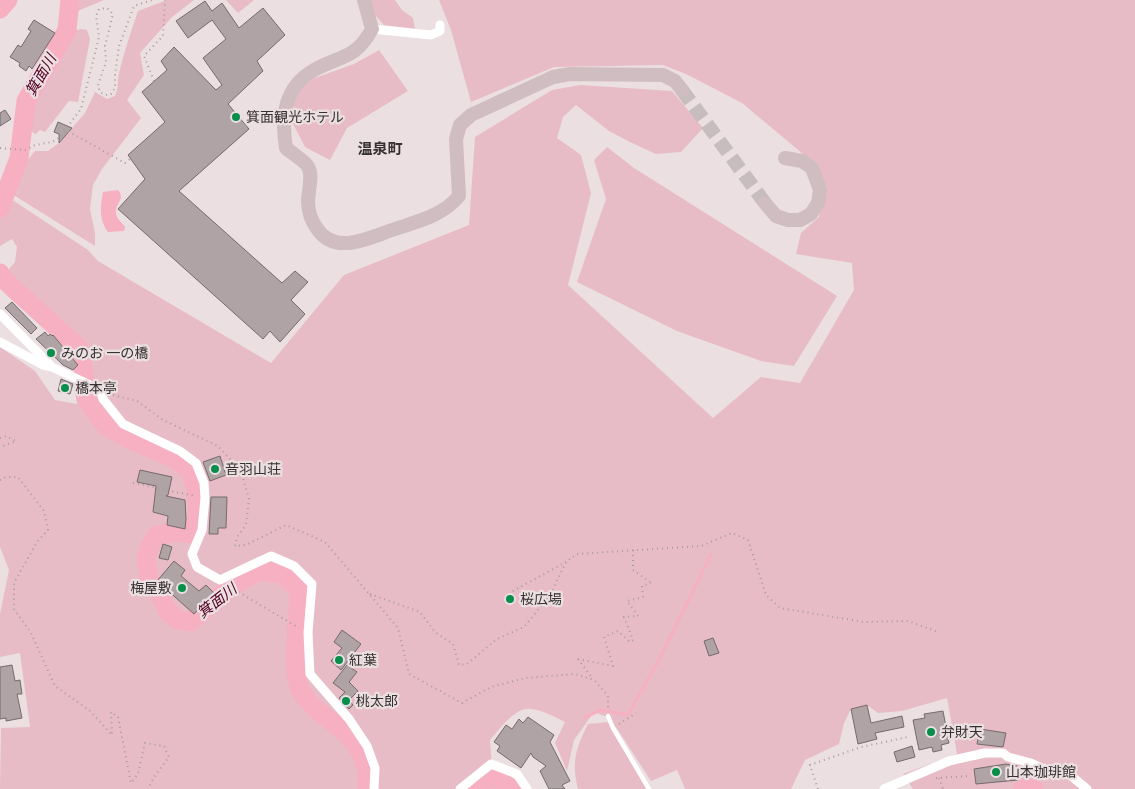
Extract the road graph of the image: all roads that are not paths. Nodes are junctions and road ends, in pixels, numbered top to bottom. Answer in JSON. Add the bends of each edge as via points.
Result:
{"nodes":[{"id":1,"x":364,"y":0,"type":"edge"},
{"id":2,"x":440,"y":25,"type":"dead end"},
{"id":3,"x":372,"y":29,"type":"junction"},
{"id":4,"x":682,"y":90,"type":"tunnel mouth"},
{"id":5,"x":785,"y":158,"type":"dead end"},
{"id":6,"x":765,"y":203,"type":"tunnel mouth"},
{"id":7,"x":0,"y":314,"type":"edge"},
{"id":8,"x":0,"y":342,"type":"edge"},
{"id":9,"x":52,"y":366,"type":"junction"},
{"id":10,"x":608,"y":716,"type":"dead end"},
{"id":11,"x":374,"y":789,"type":"edge"},
{"id":12,"x":460,"y":789,"type":"edge"},
{"id":13,"x":527,"y":789,"type":"edge"},
{"id":14,"x":650,"y":789,"type":"edge"},
{"id":15,"x":884,"y":789,"type":"edge"},
{"id":16,"x":1087,"y":789,"type":"edge"}],
"edges":[{"from":1,"to":3,"type":"street"},
{"from":2,"to":3,"type":"street","via":[[440,31],[432,35]]},
{"from":3,"to":4,"type":"street","via":[[365,42],[350,55],[301,79],[290,92],[285,111],[283,131],[286,148],[307,165],[310,176],[308,204],[312,222],[321,235],[333,243],[345,244],[385,232],[432,216],[452,204],[459,196],[456,139],[460,125],[471,115],[554,77],[570,74],[663,75],[675,80]]},
{"from":5,"to":6,"type":"street","via":[[802,161],[812,168],[820,190],[818,203],[811,214],[800,220],[776,216]]},
{"from":7,"to":9,"type":"street"},
{"from":8,"to":9,"type":"street","via":[[43,365]]},
{"from":9,"to":11,"type":"street","via":[[101,393],[123,424],[180,451],[196,463],[204,483],[205,498],[202,530],[192,554],[197,567],[220,580],[271,556],[294,566],[312,584],[308,633],[310,674],[349,719],[367,746],[375,768]]},
{"from":10,"to":14,"type":"lane"},
{"from":12,"to":13,"type":"street","via":[[490,764],[517,774]]},
{"from":15,"to":16,"type":"street","via":[[949,761],[985,753],[1003,753],[1070,775]]}]}
